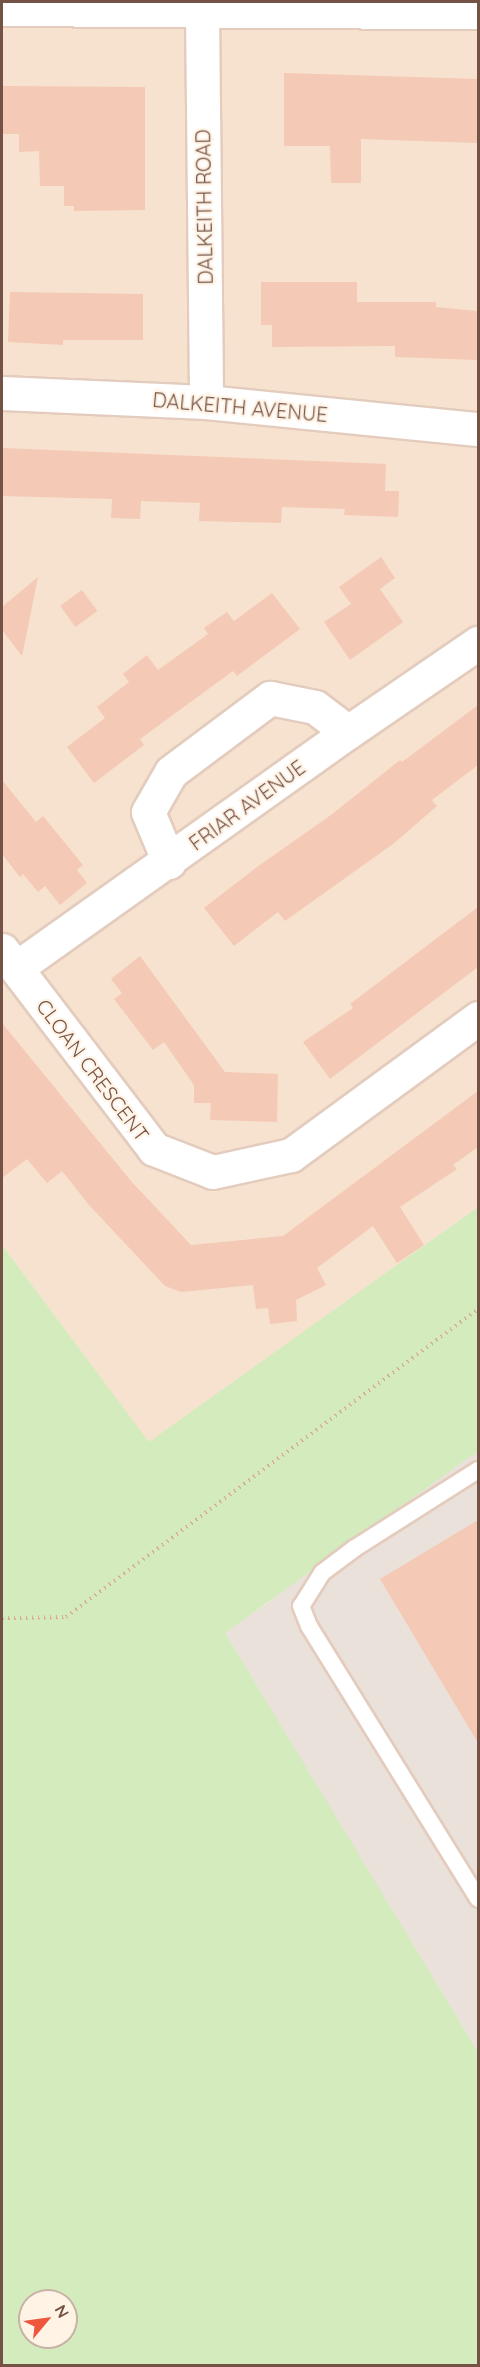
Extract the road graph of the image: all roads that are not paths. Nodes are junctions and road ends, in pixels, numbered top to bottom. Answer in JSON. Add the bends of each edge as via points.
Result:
{"nodes":[{"id":1,"x":2,"y":9,"type":"edge"},
{"id":2,"x":202,"y":11,"type":"junction"},
{"id":3,"x":478,"y":12,"type":"edge"},
{"id":4,"x":2,"y":393,"type":"edge"},
{"id":5,"x":206,"y":402,"type":"junction"},
{"id":6,"x":478,"y":429,"type":"edge"},
{"id":7,"x":478,"y":643,"type":"edge"},
{"id":8,"x":348,"y":732,"type":"junction"},
{"id":9,"x":169,"y":862,"type":"junction"},
{"id":10,"x":9,"y":959,"type":"edge"},
{"id":11,"x":478,"y":1018,"type":"edge"},
{"id":12,"x":478,"y":1470,"type":"edge"},
{"id":13,"x":478,"y":1899,"type":"edge"}],
"edges":[{"from":1,"to":2,"type":"street"},
{"from":2,"to":3,"type":"street"},
{"from":2,"to":5,"type":"street","name":"DALKEITH ROAD"},
{"from":4,"to":5,"type":"street","name":"DALKEITH AVENUE"},
{"from":5,"to":6,"type":"street","name":"DALKEITH AVENUE"},
{"from":7,"to":8,"type":"street","name":"FRIAR AVENUE"},
{"from":8,"to":9,"type":"street","name":"FRIAR AVENUE"},
{"from":8,"to":9,"type":"street","via":[[315,707],[270,698],[171,772],[148,812]]},
{"from":9,"to":10,"type":"street","name":"FRIAR AVENUE"},
{"from":10,"to":11,"type":"street","name":"CLOAN CRESCENT","via":[[154,1149],[213,1172],[291,1155]]},
{"from":12,"to":13,"type":"lane","via":[[322,1573],[301,1606],[309,1626]]}]}
